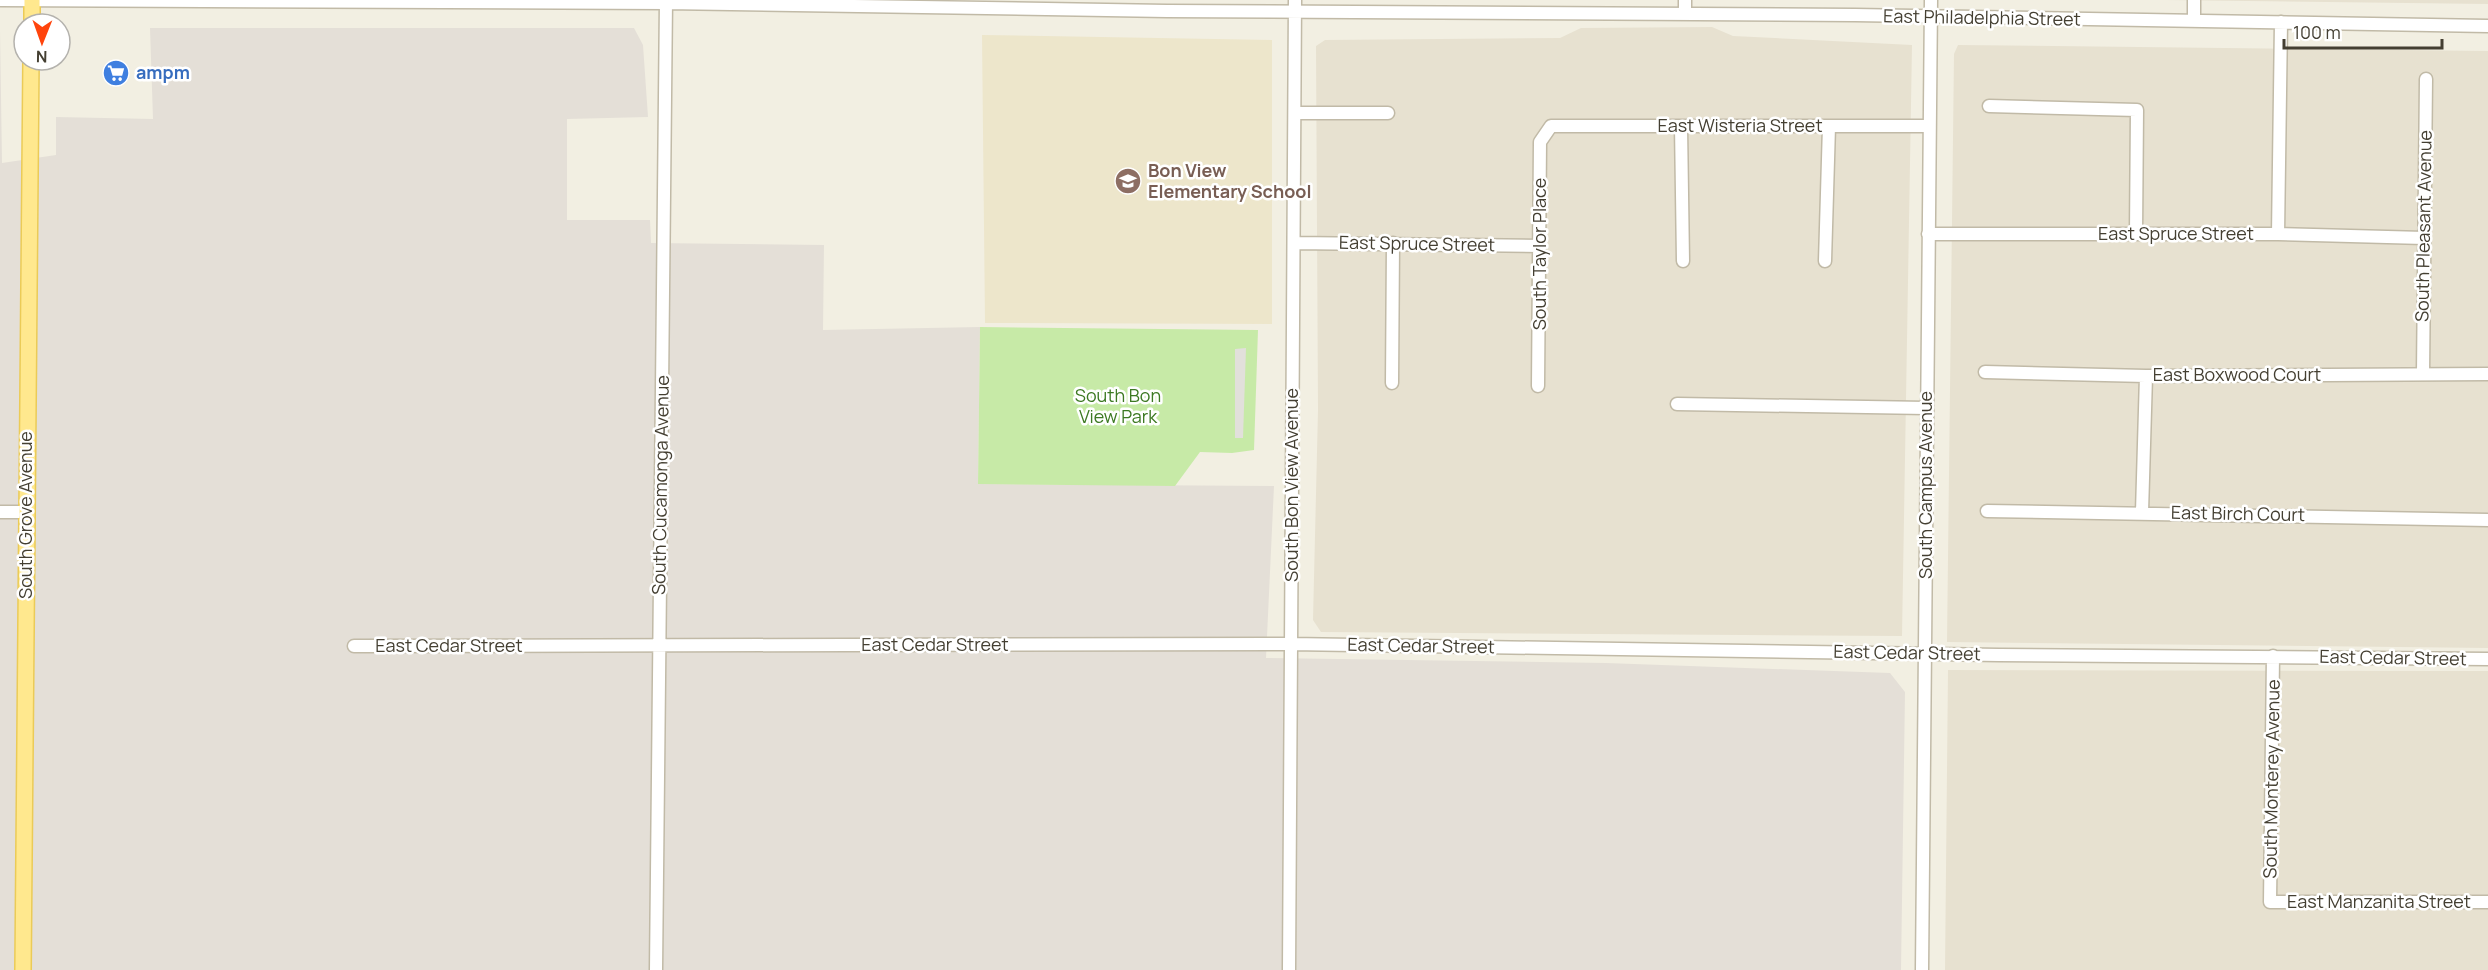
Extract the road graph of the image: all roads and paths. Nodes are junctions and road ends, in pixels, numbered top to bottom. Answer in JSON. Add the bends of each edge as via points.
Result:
{"nodes":[{"id":1,"x":0,"y":0,"type":"edge"},
{"id":2,"x":32,"y":0,"type":"edge"},
{"id":3,"x":1685,"y":0,"type":"edge"},
{"id":4,"x":1931,"y":0,"type":"edge"},
{"id":5,"x":2194,"y":0,"type":"edge"},
{"id":6,"x":666,"y":2,"type":"edge"},
{"id":7,"x":944,"y":4,"type":"edge"},
{"id":8,"x":1295,"y":6,"type":"edge"},
{"id":9,"x":1685,"y":14,"type":"junction"},
{"id":10,"x":1931,"y":17,"type":"junction"},
{"id":11,"x":2194,"y":21,"type":"junction"},
{"id":12,"x":2281,"y":22,"type":"junction"},
{"id":13,"x":2488,"y":26,"type":"edge"},
{"id":14,"x":31,"y":72,"type":"edge"},
{"id":15,"x":2426,"y":79,"type":"dead end"},
{"id":16,"x":1989,"y":106,"type":"dead end"},
{"id":17,"x":1295,"y":113,"type":"junction"},
{"id":18,"x":1388,"y":113,"type":"dead end"},
{"id":19,"x":1551,"y":126,"type":"joint"},
{"id":20,"x":1682,"y":126,"type":"junction"},
{"id":21,"x":1829,"y":126,"type":"junction"},
{"id":22,"x":1929,"y":126,"type":"junction"},
{"id":23,"x":2136,"y":233,"type":"junction"},
{"id":24,"x":1928,"y":234,"type":"junction"},
{"id":25,"x":2278,"y":234,"type":"junction"},
{"id":26,"x":2424,"y":238,"type":"junction"},
{"id":27,"x":1294,"y":243,"type":"junction"},
{"id":28,"x":1393,"y":243,"type":"junction"},
{"id":29,"x":1540,"y":246,"type":"junction"},
{"id":30,"x":1683,"y":261,"type":"dead end"},
{"id":31,"x":1825,"y":261,"type":"dead end"},
{"id":32,"x":1985,"y":372,"type":"dead end"},
{"id":33,"x":2422,"y":373,"type":"junction"},
{"id":34,"x":2488,"y":375,"type":"edge"},
{"id":35,"x":2146,"y":376,"type":"junction"},
{"id":36,"x":1392,"y":383,"type":"dead end"},
{"id":37,"x":1538,"y":386,"type":"dead end"},
{"id":38,"x":1677,"y":404,"type":"dead end"},
{"id":39,"x":1926,"y":408,"type":"junction"},
{"id":40,"x":1987,"y":511,"type":"dead end"},
{"id":41,"x":0,"y":512,"type":"edge"},
{"id":42,"x":2142,"y":512,"type":"junction"},
{"id":43,"x":26,"y":513,"type":"junction"},
{"id":44,"x":2488,"y":520,"type":"edge"},
{"id":45,"x":1291,"y":644,"type":"junction"},
{"id":46,"x":660,"y":645,"type":"junction"},
{"id":47,"x":354,"y":646,"type":"dead end"},
{"id":48,"x":1926,"y":653,"type":"junction"},
{"id":49,"x":2273,"y":656,"type":"junction"},
{"id":50,"x":2488,"y":659,"type":"edge"},
{"id":51,"x":2270,"y":902,"type":"joint"},
{"id":52,"x":2488,"y":902,"type":"edge"},
{"id":53,"x":23,"y":970,"type":"edge"},
{"id":54,"x":656,"y":970,"type":"edge"},
{"id":55,"x":1289,"y":970,"type":"edge"},
{"id":56,"x":1922,"y":970,"type":"edge"}],
"edges":[{"from":1,"to":2,"type":"street","name":"East Philadelphia Street"},
{"from":2,"to":6,"type":"street","name":"East Philadelphia Street"},
{"from":3,"to":9,"type":"street"},
{"from":4,"to":10,"type":"street","name":"South Campus Avenue"},
{"from":5,"to":11,"type":"street"},
{"from":6,"to":7,"type":"street","name":"East Philadelphia Street"},
{"from":6,"to":46,"type":"street","name":"South Cucamonga Avenue"},
{"from":7,"to":8,"type":"street","name":"East Philadelphia Street"},
{"from":8,"to":9,"type":"street","name":"East Philadelphia Street"},
{"from":8,"to":17,"type":"street","name":"South Bon View Avenue"},
{"from":9,"to":10,"type":"street","name":"East Philadelphia Street"},
{"from":10,"to":11,"type":"street","name":"East Philadelphia Street"},
{"from":10,"to":22,"type":"street","name":"South Campus Avenue"},
{"from":11,"to":12,"type":"street","name":"East Philadelphia Street"},
{"from":12,"to":13,"type":"street","name":"East Philadelphia Street"},
{"from":12,"to":25,"type":"street"},
{"from":14,"to":43,"type":"main road","name":"South Grove Avenue"},
{"from":15,"to":26,"type":"street","name":"South Pleasant Avenue"},
{"from":16,"to":23,"type":"street","via":[[2137,110]]},
{"from":17,"to":18,"type":"street"},
{"from":17,"to":27,"type":"street","name":"South Bon View Avenue"},
{"from":19,"to":20,"type":"street","name":"East Wisteria Street"},
{"from":19,"to":29,"type":"street","name":"South Taylor Place","via":[[1540,142]]},
{"from":20,"to":21,"type":"street","name":"East Wisteria Street"},
{"from":20,"to":30,"type":"street"},
{"from":21,"to":22,"type":"street","name":"East Wisteria Street"},
{"from":21,"to":31,"type":"street"},
{"from":22,"to":24,"type":"street","name":"South Campus Avenue"},
{"from":23,"to":24,"type":"street","name":"East Spruce Street"},
{"from":23,"to":25,"type":"street","name":"East Spruce Street"},
{"from":24,"to":39,"type":"street","name":"South Campus Avenue"},
{"from":25,"to":26,"type":"street","name":"East Spruce Street"},
{"from":26,"to":33,"type":"street","name":"South Pleasant Avenue"},
{"from":27,"to":28,"type":"street","name":"East Spruce Street"},
{"from":27,"to":45,"type":"street","name":"South Bon View Avenue"},
{"from":28,"to":29,"type":"street","name":"East Spruce Street"},
{"from":28,"to":36,"type":"street"},
{"from":29,"to":37,"type":"street","name":"South Taylor Place"},
{"from":32,"to":35,"type":"street","name":"East Boxwood Court"},
{"from":33,"to":34,"type":"street","name":"East Boxwood Court"},
{"from":33,"to":35,"type":"street","name":"East Boxwood Court"},
{"from":35,"to":42,"type":"street"},
{"from":38,"to":39,"type":"street"},
{"from":39,"to":48,"type":"street","name":"South Campus Avenue"},
{"from":40,"to":42,"type":"street","name":"East Birch Court"},
{"from":41,"to":43,"type":"street"},
{"from":42,"to":44,"type":"street","name":"East Birch Court"},
{"from":43,"to":53,"type":"main road","name":"South Grove Avenue"},
{"from":45,"to":46,"type":"street","name":"East Cedar Street"},
{"from":45,"to":48,"type":"street","name":"East Cedar Street"},
{"from":45,"to":55,"type":"street","name":"South Bon View Avenue"},
{"from":46,"to":47,"type":"street","name":"East Cedar Street"},
{"from":46,"to":54,"type":"street","name":"South Cucamonga Avenue"},
{"from":48,"to":49,"type":"street","name":"East Cedar Street"},
{"from":48,"to":56,"type":"street","name":"South Campus Avenue"},
{"from":49,"to":50,"type":"street","name":"East Cedar Street"},
{"from":49,"to":51,"type":"street","name":"South Monterey Avenue"},
{"from":51,"to":52,"type":"street","name":"East Manzanita Street"}]}
